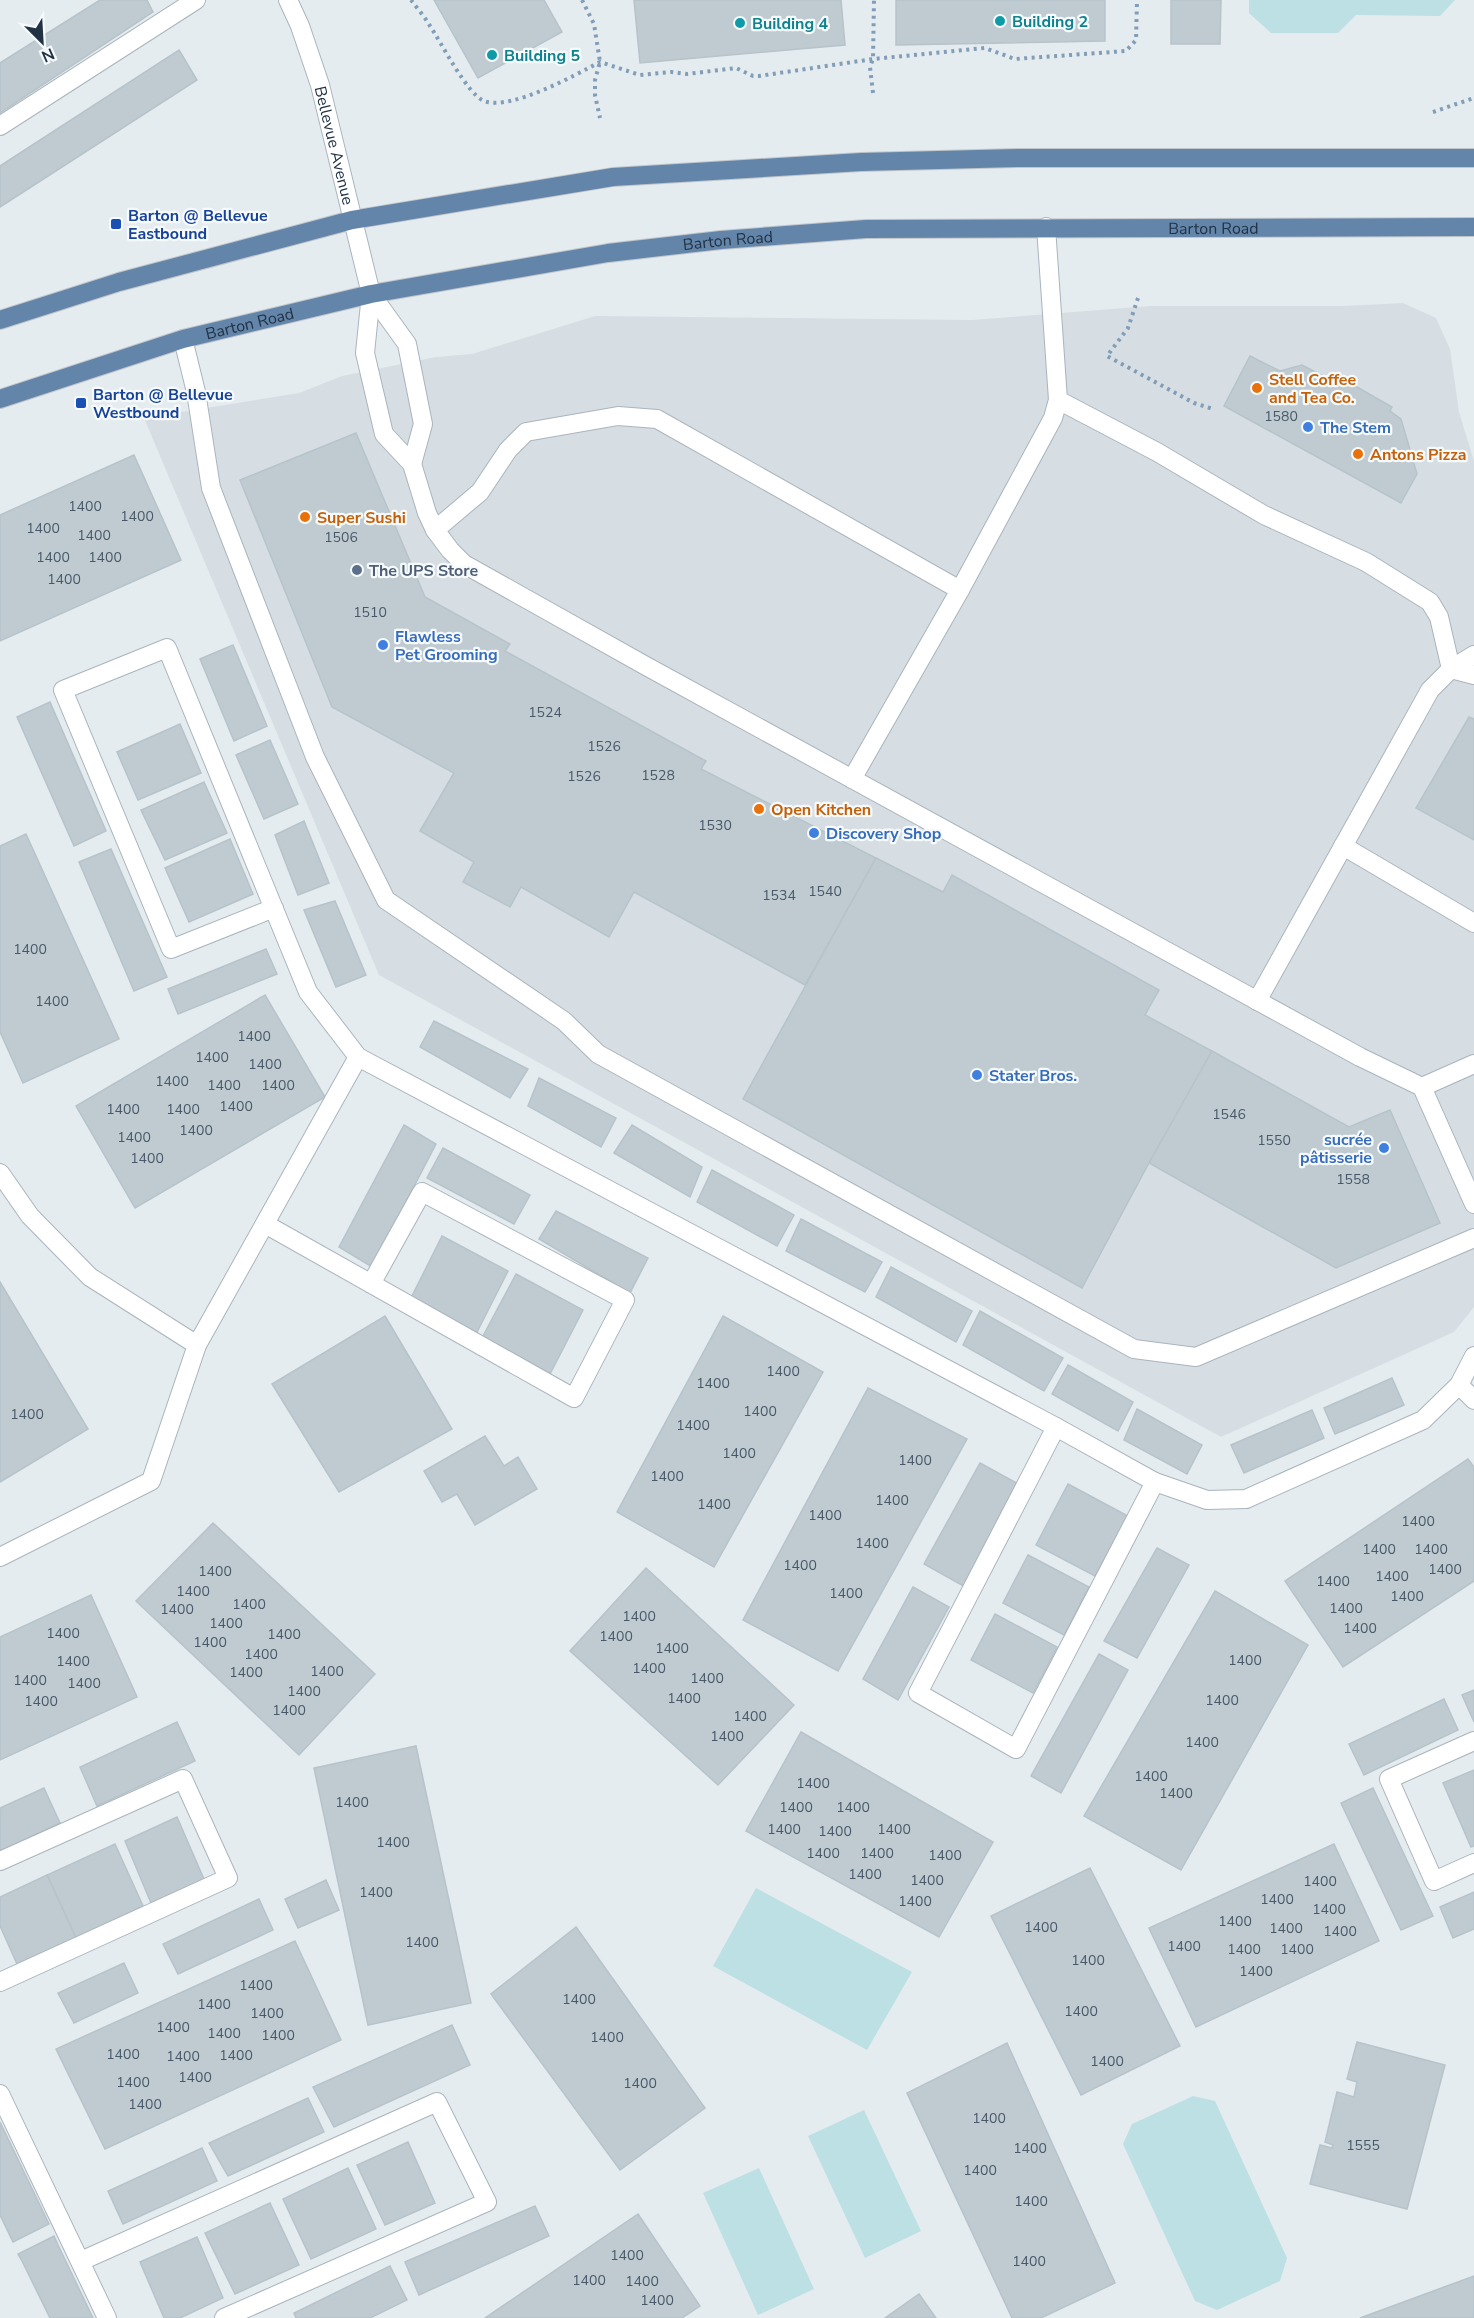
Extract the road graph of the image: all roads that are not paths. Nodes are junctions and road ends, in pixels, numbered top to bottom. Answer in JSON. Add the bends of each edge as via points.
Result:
{"nodes":[{"id":1,"x":196,"y":0,"type":"edge"},
{"id":2,"x":288,"y":0,"type":"edge"},
{"id":3,"x":0,"y":126,"type":"edge"},
{"id":4,"x":1474,"y":158,"type":"edge"},
{"id":5,"x":352,"y":220,"type":"junction"},
{"id":6,"x":1474,"y":227,"type":"edge"},
{"id":7,"x":1046,"y":228,"type":"junction"},
{"id":8,"x":371,"y":294,"type":"junction"},
{"id":9,"x":0,"y":320,"type":"edge"},
{"id":10,"x":183,"y":339,"type":"junction"},
{"id":11,"x":0,"y":399,"type":"edge"},
{"id":12,"x":1058,"y":400,"type":"junction"},
{"id":13,"x":412,"y":464,"type":"junction"},
{"id":14,"x":435,"y":530,"type":"junction"},
{"id":15,"x":960,"y":590,"type":"junction"},
{"id":16,"x":1474,"y":655,"type":"edge"},
{"id":17,"x":1451,"y":669,"type":"junction"},
{"id":18,"x":1474,"y":675,"type":"edge"},
{"id":19,"x":852,"y":779,"type":"junction"},
{"id":20,"x":1342,"y":846,"type":"junction"},
{"id":21,"x":274,"y":908,"type":"junction"},
{"id":22,"x":1474,"y":923,"type":"edge"},
{"id":23,"x":1257,"y":1001,"type":"junction"},
{"id":24,"x":358,"y":1057,"type":"junction"},
{"id":25,"x":1474,"y":1064,"type":"edge"},
{"id":26,"x":1422,"y":1087,"type":"junction"},
{"id":27,"x":0,"y":1173,"type":"edge"},
{"id":28,"x":1474,"y":1204,"type":"edge"},
{"id":29,"x":265,"y":1224,"type":"junction"},
{"id":30,"x":1474,"y":1238,"type":"edge"},
{"id":31,"x":371,"y":1284,"type":"junction"},
{"id":32,"x":198,"y":1345,"type":"junction"},
{"id":33,"x":1474,"y":1356,"type":"edge"},
{"id":34,"x":1459,"y":1386,"type":"junction"},
{"id":35,"x":1474,"y":1400,"type":"edge"},
{"id":36,"x":1056,"y":1427,"type":"junction"},
{"id":37,"x":1155,"y":1482,"type":"junction"},
{"id":38,"x":0,"y":1557,"type":"edge"},
{"id":39,"x":1474,"y":1741,"type":"edge"},
{"id":40,"x":0,"y":1861,"type":"edge"},
{"id":41,"x":1474,"y":1863,"type":"edge"},
{"id":42,"x":0,"y":1982,"type":"edge"},
{"id":43,"x":0,"y":2094,"type":"edge"},
{"id":44,"x":81,"y":2261,"type":"junction"},
{"id":45,"x":107,"y":2318,"type":"edge"},
{"id":46,"x":224,"y":2318,"type":"edge"}],
"edges":[{"from":1,"to":3,"type":"street"},
{"from":2,"to":5,"type":"street","name":"Bellevue Avenue","via":[[320,85]]},
{"from":4,"to":5,"type":"main road","via":[[861,162],[614,177]]},
{"from":5,"to":8,"type":"street","name":"Bellevue Avenue"},
{"from":5,"to":9,"type":"main road","via":[[119,282]]},
{"from":6,"to":7,"type":"main road","name":"Barton Road"},
{"from":7,"to":8,"type":"main road","name":"Barton Road","via":[[866,229],[721,240],[608,253]]},
{"from":7,"to":12,"type":"street"},
{"from":8,"to":10,"type":"main road","name":"Barton Road"},
{"from":8,"to":13,"type":"street","via":[[365,352],[370,376],[384,434]]},
{"from":8,"to":13,"type":"street","via":[[407,344],[423,424]]},
{"from":10,"to":11,"type":"main road","name":"Barton Road"},
{"from":10,"to":30,"type":"street","via":[[211,488],[315,756],[386,900],[564,1021],[598,1054],[1134,1349],[1196,1357]]},
{"from":12,"to":15,"type":"street","via":[[1053,418]]},
{"from":12,"to":17,"type":"street","via":[[1264,515],[1366,562],[1430,602],[1439,617]]},
{"from":13,"to":14,"type":"street"},
{"from":14,"to":15,"type":"street","via":[[480,492],[508,450],[526,432],[618,416],[657,419]]},
{"from":14,"to":19,"type":"street","via":[[464,564]]},
{"from":15,"to":19,"type":"street"},
{"from":16,"to":17,"type":"street"},
{"from":17,"to":18,"type":"street"},
{"from":17,"to":20,"type":"street","via":[[1430,690]]},
{"from":19,"to":23,"type":"street"},
{"from":20,"to":22,"type":"street"},
{"from":20,"to":23,"type":"street"},
{"from":21,"to":21,"type":"street","via":[[166,648],[63,690],[171,949]]},
{"from":21,"to":24,"type":"street","via":[[308,992]]},
{"from":23,"to":26,"type":"street"},
{"from":24,"to":29,"type":"street"},
{"from":24,"to":36,"type":"street"},
{"from":25,"to":26,"type":"street"},
{"from":26,"to":28,"type":"street"},
{"from":27,"to":32,"type":"street","via":[[30,1216],[90,1277]]},
{"from":29,"to":31,"type":"street"},
{"from":29,"to":32,"type":"street"},
{"from":31,"to":31,"type":"street","via":[[574,1398],[625,1300],[422,1192]]},
{"from":32,"to":38,"type":"street","via":[[151,1481]]},
{"from":33,"to":34,"type":"street"},
{"from":34,"to":35,"type":"street"},
{"from":34,"to":37,"type":"street","via":[[1423,1420],[1246,1499],[1207,1500]]},
{"from":36,"to":37,"type":"street"},
{"from":36,"to":37,"type":"street","via":[[918,1693],[1016,1749]]},
{"from":39,"to":41,"type":"street","via":[[1389,1779],[1434,1881]]},
{"from":40,"to":42,"type":"street","via":[[183,1779],[228,1878]]},
{"from":43,"to":44,"type":"street"},
{"from":44,"to":45,"type":"street"},
{"from":44,"to":46,"type":"street","via":[[437,2102],[487,2202]]}]}
